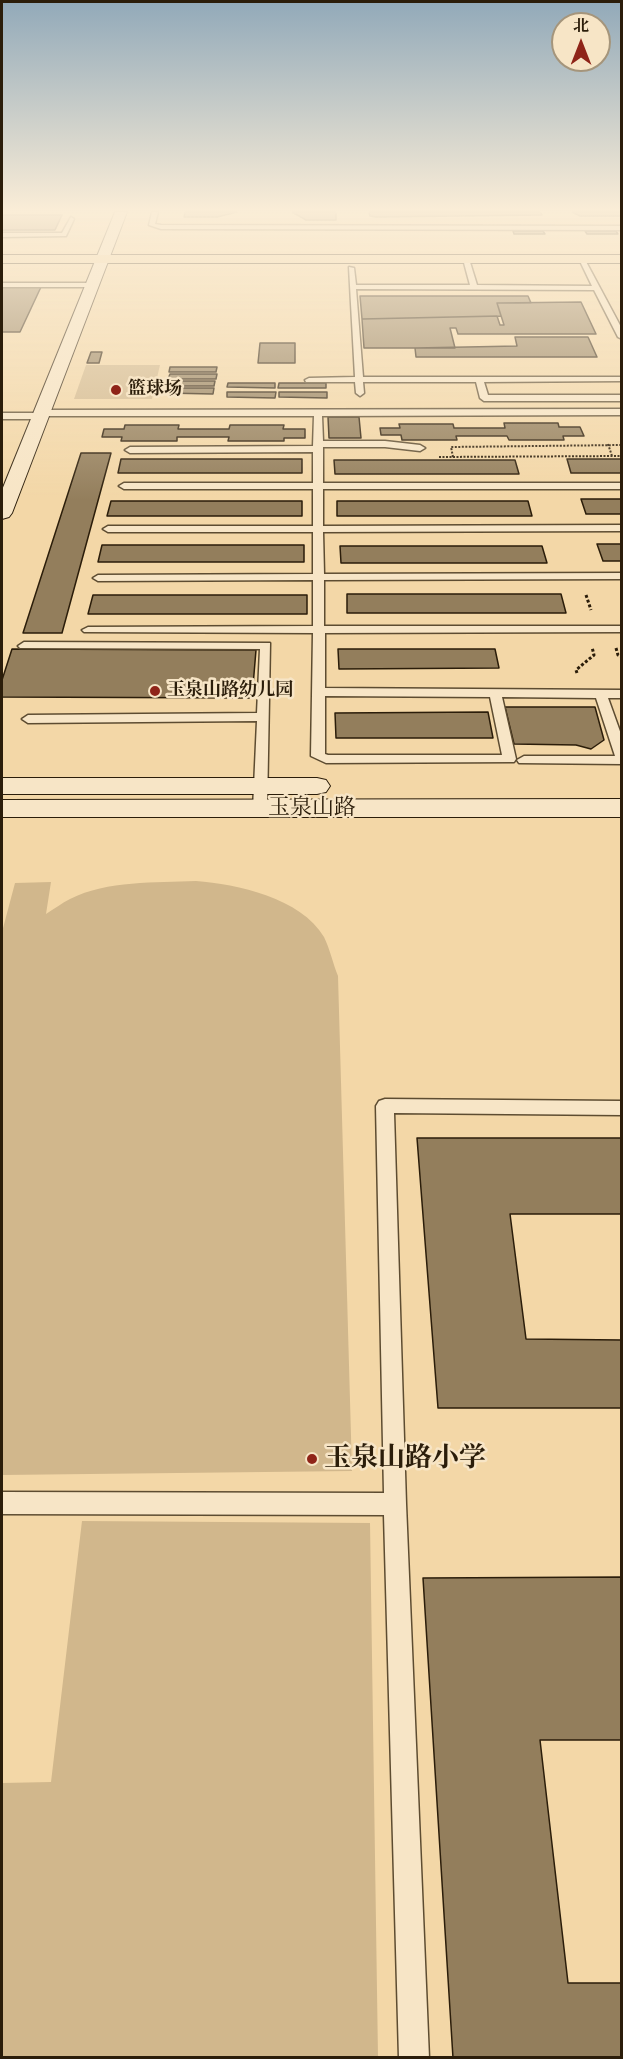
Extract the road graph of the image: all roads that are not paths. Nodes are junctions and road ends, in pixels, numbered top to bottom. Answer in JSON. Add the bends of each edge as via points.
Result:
{"nodes":[{"id":1,"x":83,"y":308,"type":"edge"},
{"id":2,"x":353,"y":308,"type":"edge"},
{"id":3,"x":606,"y":308,"type":"edge"},
{"id":4,"x":621,"y":318,"type":"edge"},
{"id":5,"x":612,"y":319,"type":"junction"},
{"id":6,"x":621,"y":337,"type":"edge"},
{"id":7,"x":621,"y":379,"type":"edge"},
{"id":8,"x":309,"y":380,"type":"dead end"},
{"id":9,"x":358,"y":380,"type":"junction"},
{"id":10,"x":479,"y":380,"type":"junction"},
{"id":11,"x":360,"y":393,"type":"dead end"},
{"id":12,"x":621,"y":398,"type":"edge"},
{"id":13,"x":20,"y":410,"type":"junction"},
{"id":14,"x":318,"y":412,"type":"junction"},
{"id":15,"x":621,"y":412,"type":"edge"},
{"id":16,"x":40,"y":414,"type":"junction"},
{"id":17,"x":2,"y":416,"type":"edge"},
{"id":18,"x":10,"y":436,"type":"dead end"},
{"id":19,"x":318,"y":447,"type":"junction"},
{"id":20,"x":420,"y":448,"type":"dead end"},
{"id":21,"x":130,"y":450,"type":"dead end"},
{"id":22,"x":124,"y":486,"type":"dead end"},
{"id":23,"x":318,"y":486,"type":"junction"},
{"id":24,"x":621,"y":486,"type":"edge"},
{"id":25,"x":2,"y":513,"type":"edge"},
{"id":26,"x":318,"y":528,"type":"junction"},
{"id":27,"x":621,"y":528,"type":"edge"},
{"id":28,"x":108,"y":529,"type":"dead end"},
{"id":29,"x":621,"y":576,"type":"edge"},
{"id":30,"x":98,"y":578,"type":"dead end"},
{"id":31,"x":318,"y":578,"type":"junction"},
{"id":32,"x":621,"y":629,"type":"edge"},
{"id":33,"x":88,"y":630,"type":"dead end"},
{"id":34,"x":318,"y":630,"type":"junction"},
{"id":35,"x":24,"y":646,"type":"dead end"},
{"id":36,"x":319,"y":692,"type":"junction"},
{"id":37,"x":495,"y":693,"type":"junction"},
{"id":38,"x":601,"y":694,"type":"junction"},
{"id":39,"x":621,"y":694,"type":"edge"},
{"id":40,"x":263,"y":717,"type":"junction"},
{"id":41,"x":28,"y":719,"type":"dead end"},
{"id":42,"x":621,"y":759,"type":"edge"},
{"id":43,"x":524,"y":760,"type":"dead end"},
{"id":44,"x":2,"y":786,"type":"edge"},
{"id":45,"x":621,"y":786,"type":"edge"},
{"id":46,"x":261,"y":798,"type":"junction"},
{"id":47,"x":621,"y":808,"type":"edge"},
{"id":48,"x":2,"y":809,"type":"edge"},
{"id":49,"x":621,"y":1108,"type":"edge"},
{"id":50,"x":2,"y":1503,"type":"edge"},
{"id":51,"x":395,"y":1504,"type":"junction"},
{"id":52,"x":414,"y":2058,"type":"edge"}],
"edges":[{"from":1,"to":16,"type":"street"},
{"from":2,"to":9,"type":"lane"},
{"from":3,"to":5,"type":"lane"},
{"from":4,"to":5,"type":"lane"},
{"from":5,"to":6,"type":"lane"},
{"from":7,"to":10,"type":"lane"},
{"from":8,"to":9,"type":"lane"},
{"from":9,"to":10,"type":"lane"},
{"from":9,"to":11,"type":"lane"},
{"from":10,"to":12,"type":"lane","via":[[484,398]]},
{"from":13,"to":16,"type":"lane"},
{"from":13,"to":17,"type":"lane"},
{"from":13,"to":18,"type":"street"},
{"from":14,"to":15,"type":"lane"},
{"from":14,"to":16,"type":"lane"},
{"from":14,"to":19,"type":"lane"},
{"from":16,"to":25,"type":"street"},
{"from":19,"to":20,"type":"lane","via":[[385,444]]},
{"from":19,"to":21,"type":"lane"},
{"from":19,"to":23,"type":"lane"},
{"from":22,"to":23,"type":"lane"},
{"from":23,"to":24,"type":"lane"},
{"from":23,"to":26,"type":"lane"},
{"from":26,"to":27,"type":"lane"},
{"from":26,"to":28,"type":"lane"},
{"from":26,"to":31,"type":"lane"},
{"from":29,"to":31,"type":"lane"},
{"from":30,"to":31,"type":"lane"},
{"from":31,"to":34,"type":"lane"},
{"from":32,"to":34,"type":"lane"},
{"from":33,"to":34,"type":"lane"},
{"from":34,"to":36,"type":"lane"},
{"from":35,"to":40,"type":"lane","via":[[267,645]]},
{"from":36,"to":37,"type":"lane"},
{"from":36,"to":37,"type":"lane","via":[[318,756],[326,759],[509,759]]},
{"from":37,"to":38,"type":"lane"},
{"from":38,"to":39,"type":"lane"},
{"from":38,"to":42,"type":"lane"},
{"from":40,"to":41,"type":"lane"},
{"from":40,"to":46,"type":"lane"},
{"from":42,"to":43,"type":"lane"},
{"from":44,"to":46,"type":"street","name":"玉泉山路"},
{"from":45,"to":46,"type":"street","name":"玉泉山路"},
{"from":46,"to":47,"type":"street","name":"玉泉山路"},
{"from":46,"to":48,"type":"street","name":"玉泉山路"},
{"from":49,"to":51,"type":"lane","via":[[385,1106]]},
{"from":50,"to":51,"type":"lane"},
{"from":51,"to":52,"type":"lane"}]}
